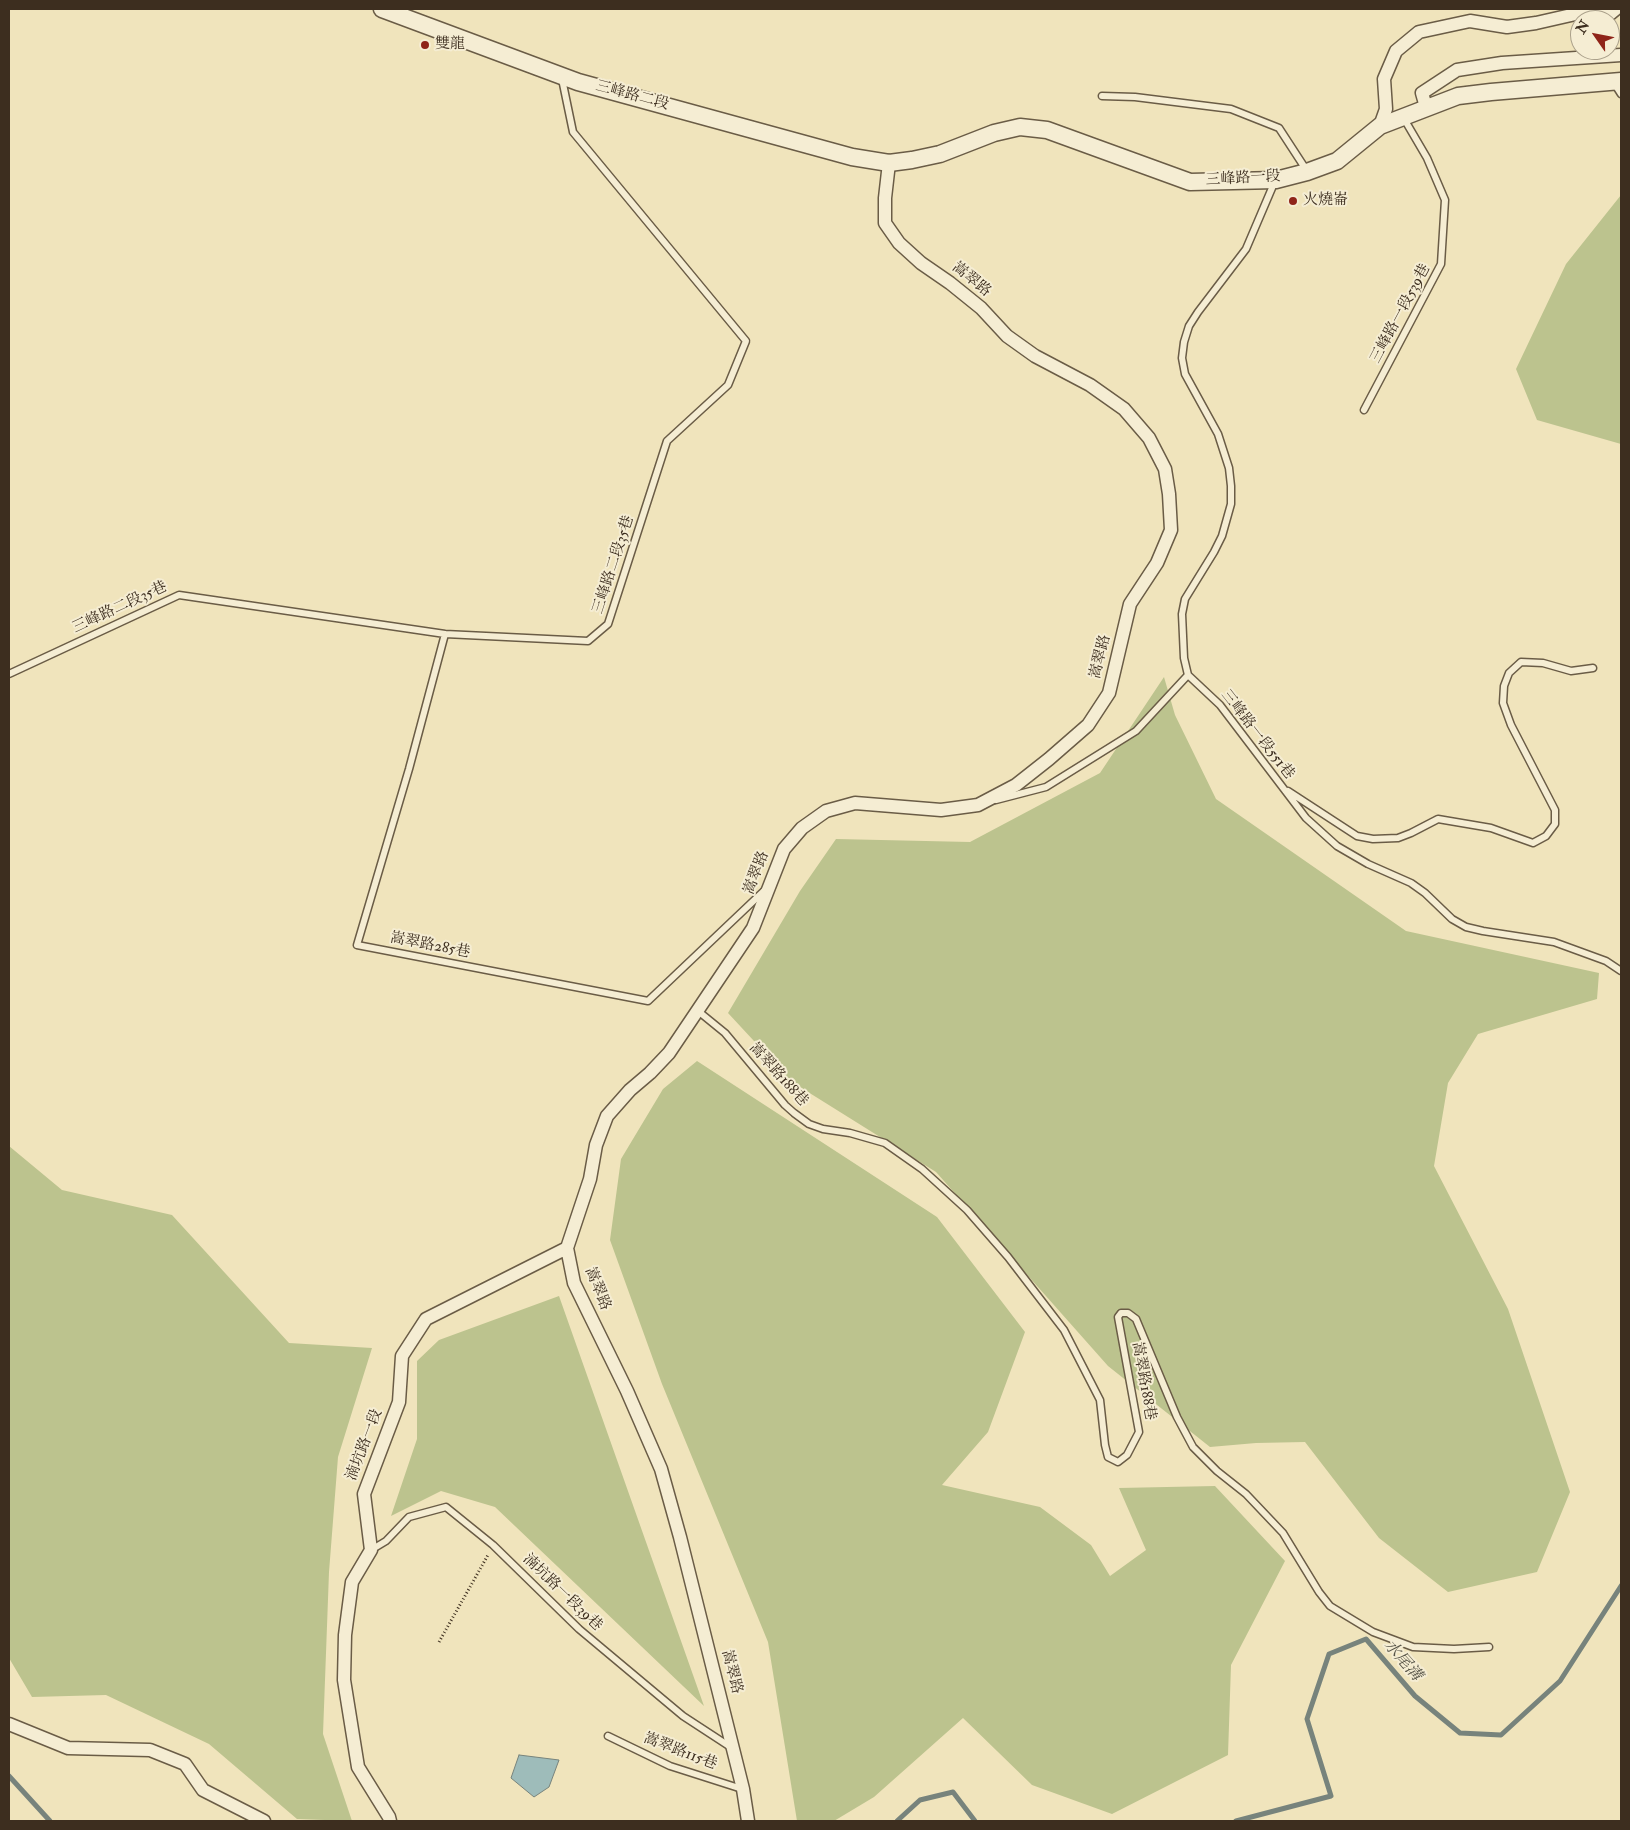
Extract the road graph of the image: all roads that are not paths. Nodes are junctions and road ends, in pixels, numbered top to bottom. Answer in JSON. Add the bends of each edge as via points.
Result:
{"nodes":[{"id":1,"x":1616,"y":9,"type":"edge"},
{"id":2,"x":391,"y":11,"type":"edge"},
{"id":3,"x":1621,"y":55,"type":"edge"},
{"id":4,"x":561,"y":75,"type":"junction"},
{"id":5,"x":1619,"y":86,"type":"edge"},
{"id":6,"x":1102,"y":96,"type":"dead end"},
{"id":7,"x":1426,"y":107,"type":"junction"},
{"id":8,"x":1403,"y":116,"type":"junction"},
{"id":9,"x":1380,"y":126,"type":"junction"},
{"id":10,"x":888,"y":163,"type":"junction"},
{"id":11,"x":1307,"y":172,"type":"junction"},
{"id":12,"x":1276,"y":180,"type":"junction"},
{"id":13,"x":1364,"y":410,"type":"dead end"},
{"id":14,"x":444,"y":634,"type":"junction"},
{"id":15,"x":1593,"y":668,"type":"dead end"},
{"id":16,"x":9,"y":674,"type":"edge"},
{"id":17,"x":1188,"y":675,"type":"junction"},
{"id":18,"x":1282,"y":788,"type":"junction"},
{"id":19,"x":978,"y":805,"type":"junction"},
{"id":20,"x":771,"y":884,"type":"junction"},
{"id":21,"x":1621,"y":971,"type":"edge"},
{"id":22,"x":698,"y":1011,"type":"junction"},
{"id":23,"x":567,"y":1248,"type":"junction"},
{"id":24,"x":372,"y":1550,"type":"junction"},
{"id":25,"x":1490,"y":1648,"type":"dead end"},
{"id":26,"x":9,"y":1724,"type":"edge"},
{"id":27,"x":608,"y":1736,"type":"dead end"},
{"id":28,"x":733,"y":1748,"type":"junction"},
{"id":29,"x":743,"y":1789,"type":"junction"},
{"id":30,"x":264,"y":1821,"type":"edge"},
{"id":31,"x":390,"y":1821,"type":"edge"},
{"id":32,"x":748,"y":1821,"type":"edge"}],
"edges":[{"from":1,"to":9,"type":"street","via":[[1610,14],[1580,13],[1507,27],[1470,22],[1419,32],[1396,51],[1384,79],[1386,109]]},
{"from":2,"to":4,"type":"street","name":"三峰路二段"},
{"from":3,"to":7,"type":"street","via":[[1502,63],[1457,70],[1422,93]]},
{"from":4,"to":10,"type":"street","name":"三峰路二段","via":[[852,157]]},
{"from":4,"to":14,"type":"lane","name":"三峰路二段35巷","via":[[573,132],[746,341],[728,385],[667,441],[608,624],[588,642]]},
{"from":5,"to":7,"type":"street","name":"三峰路一段","via":[[1491,92],[1458,96]]},
{"from":6,"to":11,"type":"lane","via":[[1135,97],[1231,110],[1279,128]]},
{"from":7,"to":8,"type":"street","name":"三峰路一段"},
{"from":8,"to":9,"type":"street","name":"三峰路一段"},
{"from":8,"to":13,"type":"lane","name":"三峰路一段539巷","via":[[1427,158],[1445,200],[1441,264]]},
{"from":9,"to":11,"type":"street","name":"三峰路一段","via":[[1337,161]]},
{"from":10,"to":12,"type":"street","name":"三峰路一段","via":[[940,154],[994,133],[1020,127],[1047,130],[1190,182]]},
{"from":10,"to":19,"type":"street","name":"嵩翠路","via":[[885,223],[899,243],[981,308],[1014,341],[1090,385],[1124,409],[1150,438],[1165,469],[1169,494],[1171,530],[1157,563],[1130,604],[1108,693],[1088,725],[1049,759],[1016,784]]},
{"from":11,"to":12,"type":"street","name":"三峰路一段"},
{"from":12,"to":17,"type":"lane","via":[[1246,248],[1198,312],[1184,342],[1185,374],[1218,434],[1232,486],[1231,504],[1222,536],[1185,598],[1182,614]]},
{"from":14,"to":16,"type":"lane","name":"三峰路二段35巷","via":[[179,595]]},
{"from":14,"to":20,"type":"lane","name":"嵩翠路285巷","via":[[409,769],[357,945],[648,1001]]},
{"from":15,"to":18,"type":"lane","via":[[1571,671],[1543,663],[1521,662],[1510,673],[1504,686],[1504,703],[1511,725],[1556,810],[1555,824],[1546,836],[1532,843],[1491,828],[1438,819],[1398,838],[1357,836]]},
{"from":17,"to":18,"type":"lane","name":"三峰路一段551巷","via":[[1220,705]]},
{"from":17,"to":19,"type":"lane","via":[[1136,731],[1046,788]]},
{"from":18,"to":21,"type":"lane","name":"三峰路一段551巷","via":[[1306,818],[1337,846],[1411,883],[1466,927],[1554,942]]},
{"from":19,"to":20,"type":"street","name":"嵩翠路","via":[[941,810],[855,803],[826,811],[802,828],[784,849]]},
{"from":20,"to":22,"type":"street","name":"嵩翠路","via":[[753,928]]},
{"from":22,"to":23,"type":"street","name":"嵩翠路","via":[[669,1053],[608,1116],[596,1145],[590,1179]]},
{"from":22,"to":25,"type":"lane","name":"嵩翠路188巷","via":[[725,1033],[794,1113],[823,1129],[885,1144],[922,1169],[967,1210],[1064,1330],[1100,1400],[1108,1457],[1118,1462],[1127,1455],[1139,1432],[1118,1317],[1121,1313],[1128,1313],[1136,1319],[1193,1447],[1246,1494],[1283,1533],[1318,1592],[1330,1606],[1373,1632],[1413,1647]]},
{"from":23,"to":24,"type":"street","name":"湳坑路一段","via":[[426,1319],[402,1356],[399,1402],[364,1494]]},
{"from":23,"to":28,"type":"street","name":"嵩翠路","via":[[574,1283],[661,1469]]},
{"from":24,"to":28,"type":"lane","name":"湳坑路一段39巷","via":[[386,1541],[409,1517],[446,1507],[493,1545],[580,1629],[683,1716]]},
{"from":24,"to":31,"type":"street","via":[[352,1582],[345,1636],[344,1680],[358,1767]]},
{"from":26,"to":30,"type":"street","via":[[68,1748],[150,1750],[185,1764],[203,1790]]},
{"from":27,"to":29,"type":"lane","name":"嵩翠路115巷","via":[[670,1766]]},
{"from":28,"to":29,"type":"street","name":"嵩翠路"},
{"from":29,"to":32,"type":"street","name":"嵩翠路"}]}
